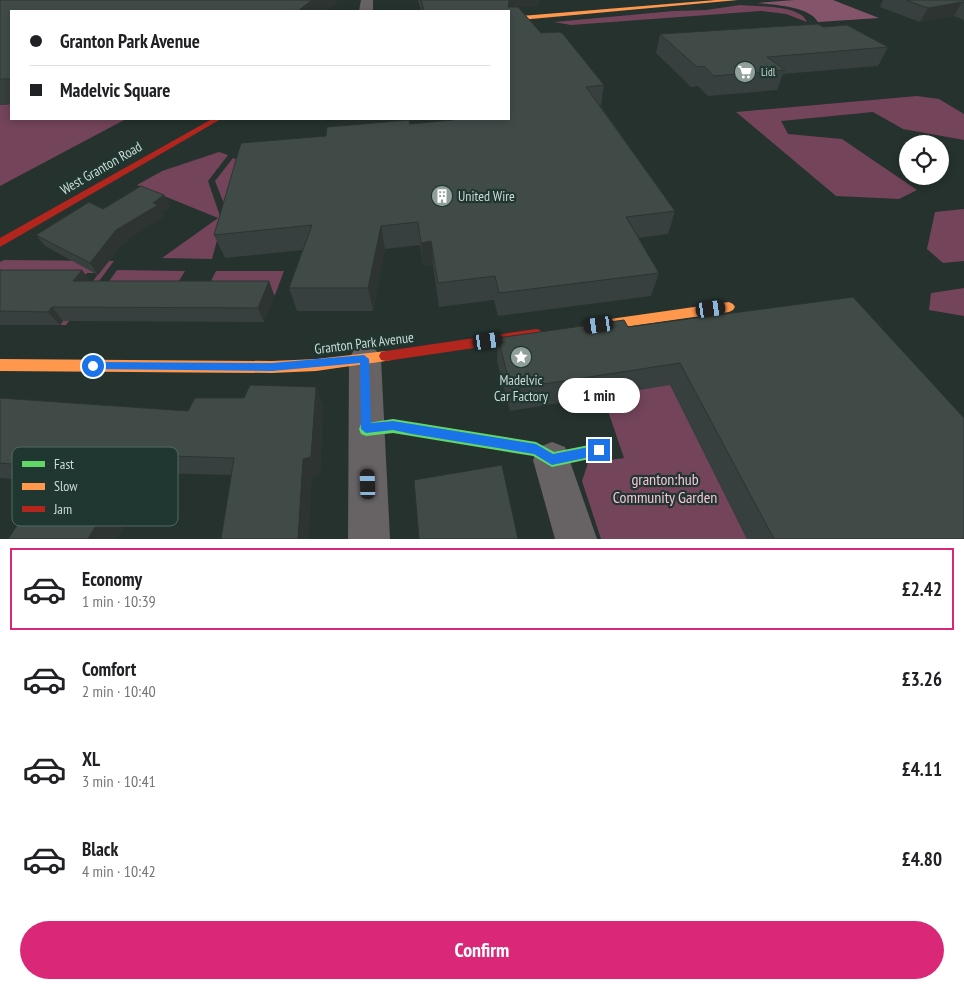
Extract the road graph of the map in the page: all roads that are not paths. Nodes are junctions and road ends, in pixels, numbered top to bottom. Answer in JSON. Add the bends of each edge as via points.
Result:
{"nodes":[{"id":1,"x":735,"y":0,"type":"edge"},
{"id":2,"x":701,"y":1,"type":"edge"},
{"id":3,"x":510,"y":19,"type":"edge"},
{"id":4,"x":215,"y":120,"type":"edge"},
{"id":5,"x":0,"y":243,"type":"edge"},
{"id":6,"x":730,"y":307,"type":"dead end"},
{"id":7,"x":574,"y":329,"type":"edge"},
{"id":8,"x":545,"y":333,"type":"edge"},
{"id":9,"x":364,"y":359,"type":"junction"},
{"id":10,"x":0,"y":365,"type":"edge"},
{"id":11,"x":366,"y":429,"type":"junction"},
{"id":12,"x":599,"y":450,"type":"dead end"},
{"id":13,"x":552,"y":460,"type":"junction"},
{"id":14,"x":369,"y":539,"type":"edge"},
{"id":15,"x":576,"y":539,"type":"edge"}],
"edges":[{"from":1,"to":2,"type":"street"},
{"from":2,"to":3,"type":"street"},
{"from":4,"to":5,"type":"street","name":"West Granton Road"},
{"from":6,"to":7,"type":"street"},
{"from":8,"to":9,"type":"street","name":"Granton Park Avenue"},
{"from":9,"to":10,"type":"street","name":"Granton Park Avenue","via":[[272,367]]},
{"from":9,"to":11,"type":"street"},
{"from":11,"to":13,"type":"street","via":[[393,426],[412,429],[536,450]]},
{"from":11,"to":14,"type":"street"},
{"from":12,"to":13,"type":"street"},
{"from":13,"to":15,"type":"street"}]}
